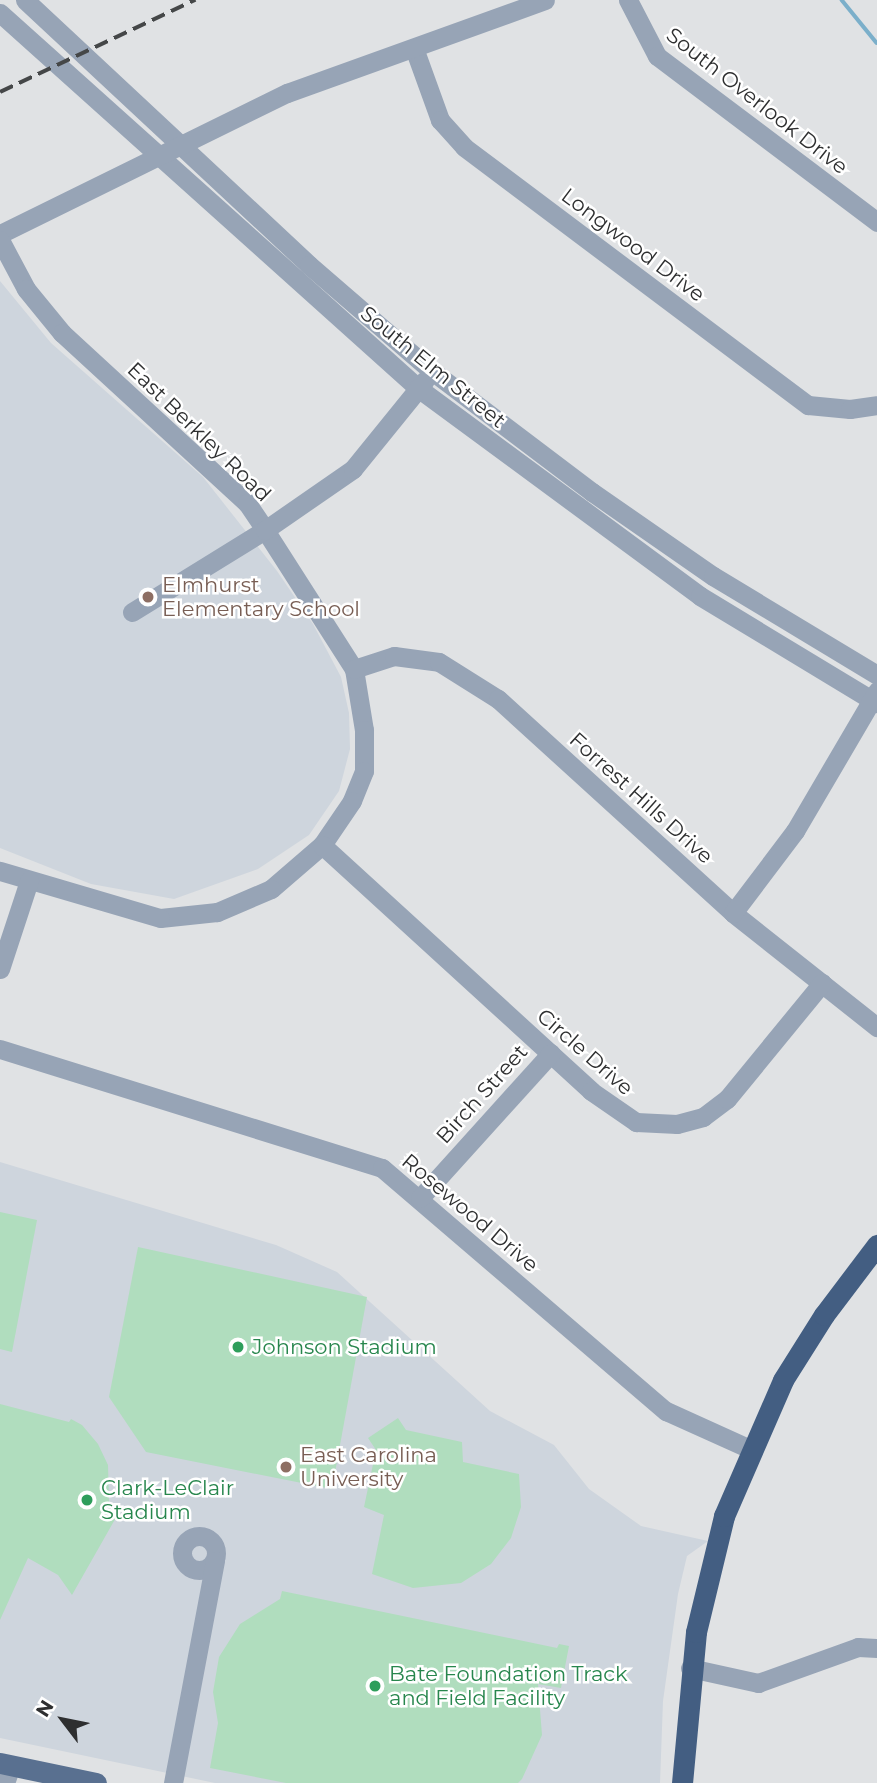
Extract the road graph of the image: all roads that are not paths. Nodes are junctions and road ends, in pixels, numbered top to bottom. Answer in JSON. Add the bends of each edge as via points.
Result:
{"nodes":[{"id":1,"x":26,"y":0,"type":"edge"},
{"id":2,"x":545,"y":0,"type":"edge"},
{"id":3,"x":628,"y":0,"type":"edge"},
{"id":4,"x":1,"y":15,"type":"edge"},
{"id":5,"x":414,"y":48,"type":"junction"},
{"id":6,"x":180,"y":144,"type":"junction"},
{"id":7,"x":156,"y":156,"type":"junction"},
{"id":8,"x":877,"y":222,"type":"edge"},
{"id":9,"x":0,"y":234,"type":"edge"},
{"id":10,"x":0,"y":240,"type":"edge"},
{"id":11,"x":309,"y":265,"type":"junction"},
{"id":12,"x":295,"y":281,"type":"junction"},
{"id":13,"x":432,"y":371,"type":"junction"},
{"id":14,"x":418,"y":388,"type":"junction"},
{"id":15,"x":877,"y":405,"type":"edge"},
{"id":16,"x":592,"y":492,"type":"junction"},
{"id":17,"x":579,"y":510,"type":"junction"},
{"id":18,"x":265,"y":530,"type":"junction"},
{"id":19,"x":713,"y":576,"type":"junction"},
{"id":20,"x":700,"y":596,"type":"junction"},
{"id":21,"x":132,"y":612,"type":"dead end"},
{"id":22,"x":354,"y":668,"type":"junction"},
{"id":23,"x":877,"y":675,"type":"edge"},
{"id":24,"x":875,"y":698,"type":"edge"},
{"id":25,"x":322,"y":845,"type":"junction"},
{"id":26,"x":0,"y":871,"type":"edge"},
{"id":27,"x":29,"y":881,"type":"junction"},
{"id":28,"x":733,"y":913,"type":"junction"},
{"id":29,"x":0,"y":969,"type":"edge"},
{"id":30,"x":822,"y":982,"type":"junction"},
{"id":31,"x":877,"y":1027,"type":"edge"},
{"id":32,"x":0,"y":1049,"type":"edge"},
{"id":33,"x":551,"y":1053,"type":"junction"},
{"id":34,"x":420,"y":1198,"type":"junction"},
{"id":35,"x":877,"y":1245,"type":"edge"},
{"id":36,"x":750,"y":1449,"type":"junction"},
{"id":37,"x":215,"y":1561,"type":"junction"},
{"id":38,"x":192,"y":1569,"type":"junction"},
{"id":39,"x":204,"y":1598,"type":"junction"},
{"id":40,"x":877,"y":1648,"type":"edge"},
{"id":41,"x":690,"y":1668,"type":"junction"},
{"id":42,"x":5,"y":1771,"type":"edge"},
{"id":43,"x":96,"y":1783,"type":"edge"},
{"id":44,"x":173,"y":1783,"type":"edge"},
{"id":45,"x":682,"y":1783,"type":"edge"}],
"edges":[{"from":1,"to":4,"type":"street"},
{"from":1,"to":6,"type":"street","name":"South Elm Street"},
{"from":2,"to":5,"type":"street"},
{"from":3,"to":8,"type":"street","name":"South Overlook Drive","via":[[657,56]]},
{"from":4,"to":7,"type":"street","name":"South Elm Street"},
{"from":5,"to":6,"type":"street","via":[[288,93]]},
{"from":5,"to":15,"type":"street","name":"Longwood Drive","via":[[440,120],[464,147],[808,405],[849,409]]},
{"from":6,"to":7,"type":"street"},
{"from":6,"to":11,"type":"street","name":"South Elm Street"},
{"from":7,"to":9,"type":"street"},
{"from":7,"to":12,"type":"street","name":"South Elm Street"},
{"from":10,"to":18,"type":"street","name":"East Berkley Road","via":[[26,289],[62,332],[247,503]]},
{"from":11,"to":12,"type":"street"},
{"from":11,"to":13,"type":"street","name":"South Elm Street"},
{"from":12,"to":14,"type":"street","name":"South Elm Street"},
{"from":13,"to":14,"type":"street"},
{"from":13,"to":16,"type":"street","name":"South Elm Street"},
{"from":14,"to":17,"type":"street","name":"South Elm Street"},
{"from":14,"to":18,"type":"street","via":[[353,469]]},
{"from":16,"to":17,"type":"street"},
{"from":16,"to":19,"type":"street","name":"South Elm Street"},
{"from":17,"to":20,"type":"street","name":"South Elm Street"},
{"from":18,"to":21,"type":"street"},
{"from":18,"to":22,"type":"street","name":"East Berkley Road"},
{"from":19,"to":20,"type":"street"},
{"from":19,"to":23,"type":"street","name":"South Elm Street"},
{"from":20,"to":24,"type":"street","name":"South Elm Street"},
{"from":22,"to":25,"type":"street","via":[[364,730],[364,772],[352,801]]},
{"from":22,"to":28,"type":"street","name":"Forrest Hills Drive","via":[[394,656],[439,662],[498,699]]},
{"from":24,"to":28,"type":"street","via":[[795,831]]},
{"from":25,"to":27,"type":"street","via":[[271,889],[217,912],[160,918]]},
{"from":25,"to":33,"type":"street","name":"Circle Drive"},
{"from":26,"to":27,"type":"street"},
{"from":27,"to":29,"type":"street"},
{"from":28,"to":30,"type":"street","name":"Forrest Hills Drive"},
{"from":30,"to":31,"type":"street","name":"Forrest Hills Drive"},
{"from":30,"to":33,"type":"street","name":"Circle Drive","via":[[727,1099],[690,1121],[636,1122],[601,1100]]},
{"from":32,"to":34,"type":"street","name":"Rosewood Drive","via":[[359,1159],[382,1168]]},
{"from":33,"to":34,"type":"street","name":"Birch Street"},
{"from":34,"to":36,"type":"street","name":"Rosewood Drive","via":[[666,1411]]},
{"from":35,"to":36,"type":"highway","via":[[802,1349]]},
{"from":36,"to":41,"type":"highway","via":[[713,1553]]},
{"from":37,"to":38,"type":"street","via":[[202,1570]]},
{"from":37,"to":38,"type":"street","via":[[211,1540],[195,1536],[182,1553]]},
{"from":37,"to":39,"type":"street"},
{"from":38,"to":39,"type":"street"},
{"from":39,"to":44,"type":"street"},
{"from":40,"to":41,"type":"street","via":[[858,1647],[758,1683]]},
{"from":41,"to":45,"type":"highway"},
{"from":42,"to":43,"type":"main road"}]}
